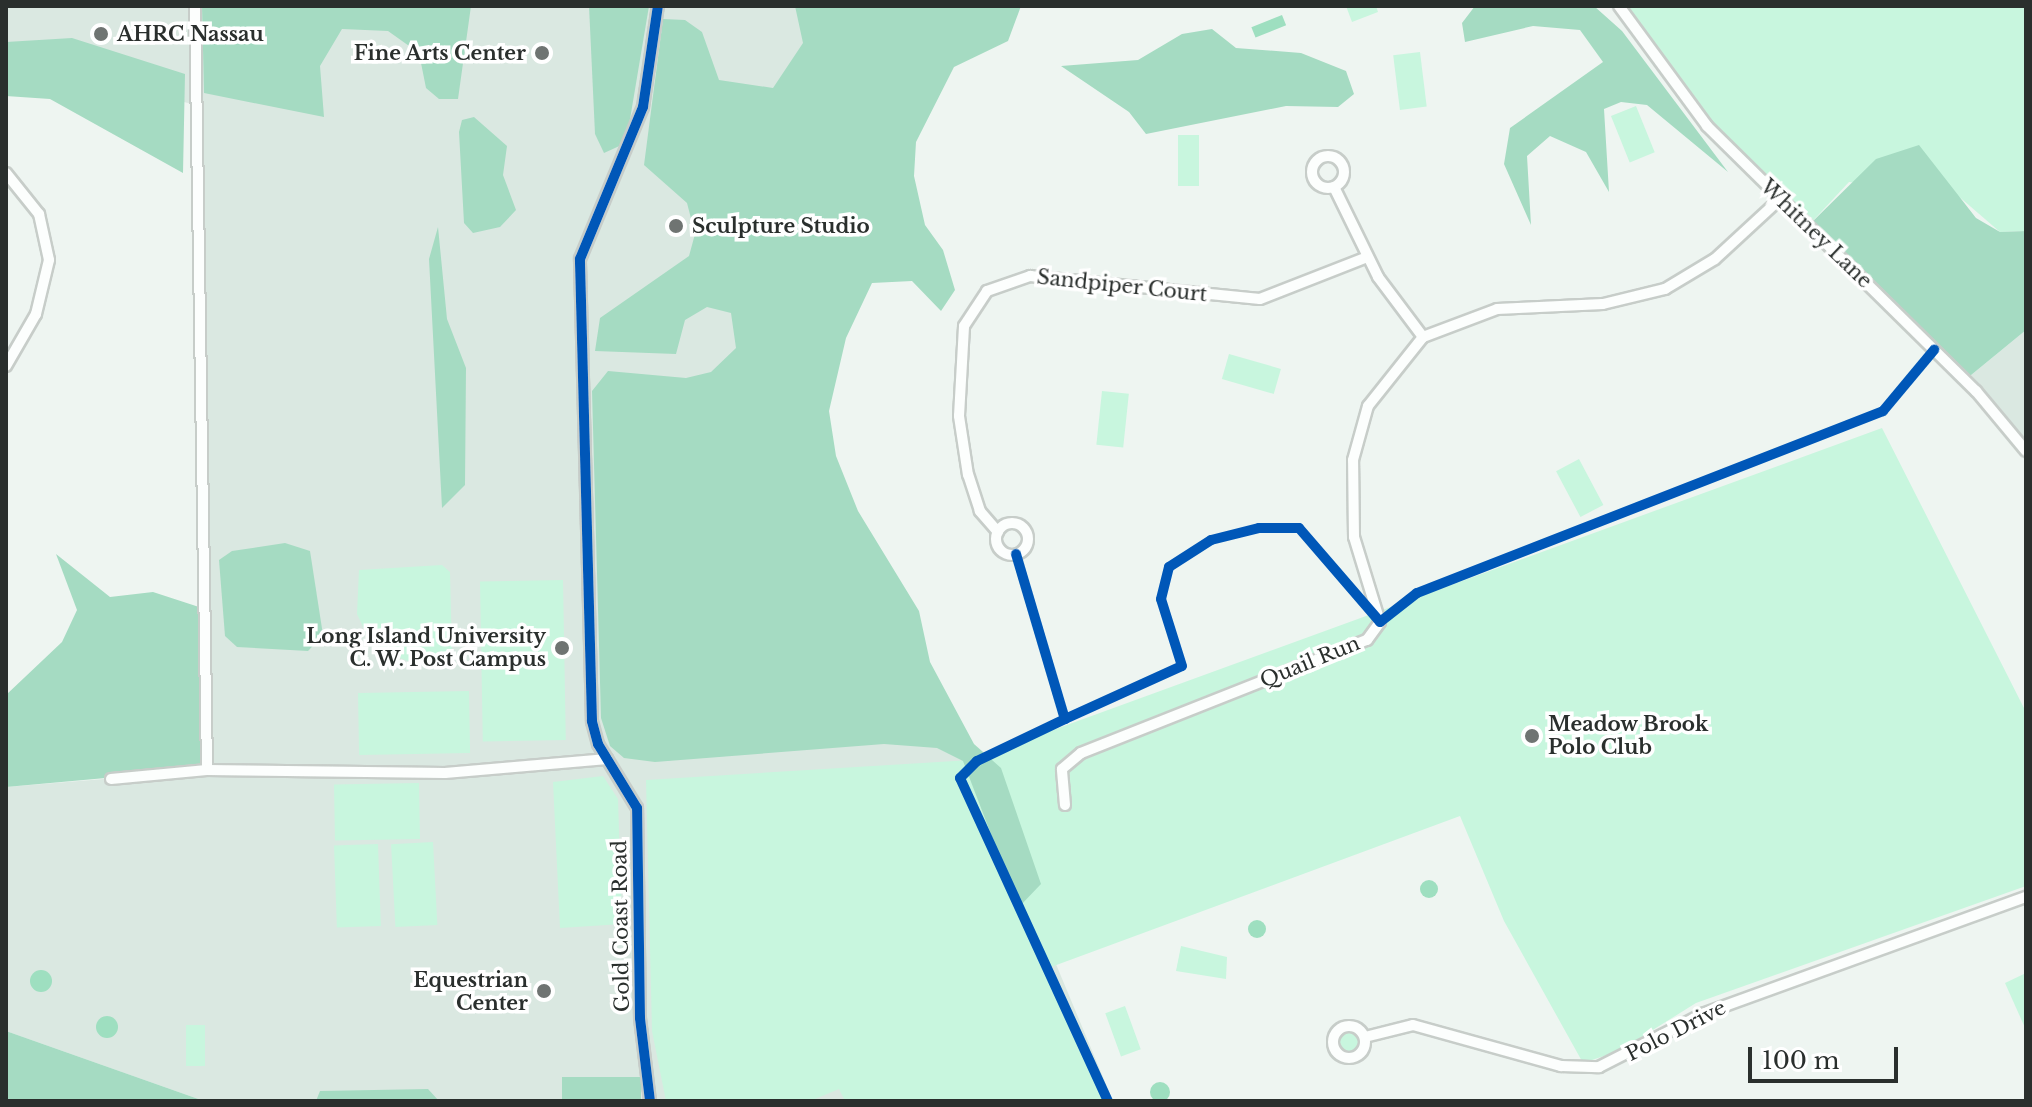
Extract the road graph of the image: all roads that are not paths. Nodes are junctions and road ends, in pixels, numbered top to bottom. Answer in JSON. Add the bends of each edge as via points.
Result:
{"nodes":[{"id":1,"x":195,"y":6,"type":"edge"},
{"id":2,"x":658,"y":6,"type":"edge"},
{"id":3,"x":1619,"y":6,"type":"edge"},
{"id":4,"x":6,"y":173,"type":"edge"},
{"id":5,"x":1334,"y":187,"type":"dead end"},
{"id":6,"x":1780,"y":199,"type":"junction"},
{"id":7,"x":1367,"y":257,"type":"junction"},
{"id":8,"x":1423,"y":337,"type":"junction"},
{"id":9,"x":6,"y":366,"type":"edge"},
{"id":10,"x":2026,"y":451,"type":"edge"},
{"id":11,"x":998,"y":532,"type":"dead end"},
{"id":12,"x":607,"y":759,"type":"junction"},
{"id":13,"x":207,"y":770,"type":"junction"},
{"id":14,"x":111,"y":779,"type":"dead end"},
{"id":15,"x":1065,"y":805,"type":"dead end"},
{"id":16,"x":2026,"y":897,"type":"edge"},
{"id":17,"x":1365,"y":1037,"type":"dead end"},
{"id":18,"x":650,"y":1101,"type":"edge"}],
"edges":[{"from":1,"to":13,"type":"street"},
{"from":2,"to":12,"type":"street","name":"Gold Coast Road","via":[[643,107],[580,259],[592,721]]},
{"from":3,"to":6,"type":"street","name":"Whitney Lane","via":[[1707,126]]},
{"from":4,"to":9,"type":"street","via":[[39,214],[49,260],[36,314]]},
{"from":5,"to":7,"type":"street"},
{"from":6,"to":8,"type":"street","via":[[1715,259],[1665,289],[1603,304],[1497,309]]},
{"from":6,"to":10,"type":"street","name":"Whitney Lane","via":[[1976,391]]},
{"from":7,"to":8,"type":"street"},
{"from":7,"to":11,"type":"street","name":"Sandpiper Court","via":[[1260,299],[1030,276],[987,291],[964,326],[959,416],[972,487]]},
{"from":8,"to":15,"type":"street","name":"Quail Run","via":[[1368,406],[1356,446],[1354,537],[1380,622],[1367,640],[1081,753],[1062,769]]},
{"from":12,"to":13,"type":"street","via":[[445,773]]},
{"from":12,"to":18,"type":"street","name":"Gold Coast Road","via":[[637,808],[640,1018]]},
{"from":13,"to":14,"type":"street"},
{"from":16,"to":17,"type":"street","name":"Polo Drive","via":[[1705,1013],[1599,1067],[1561,1066],[1413,1025]]}]}
